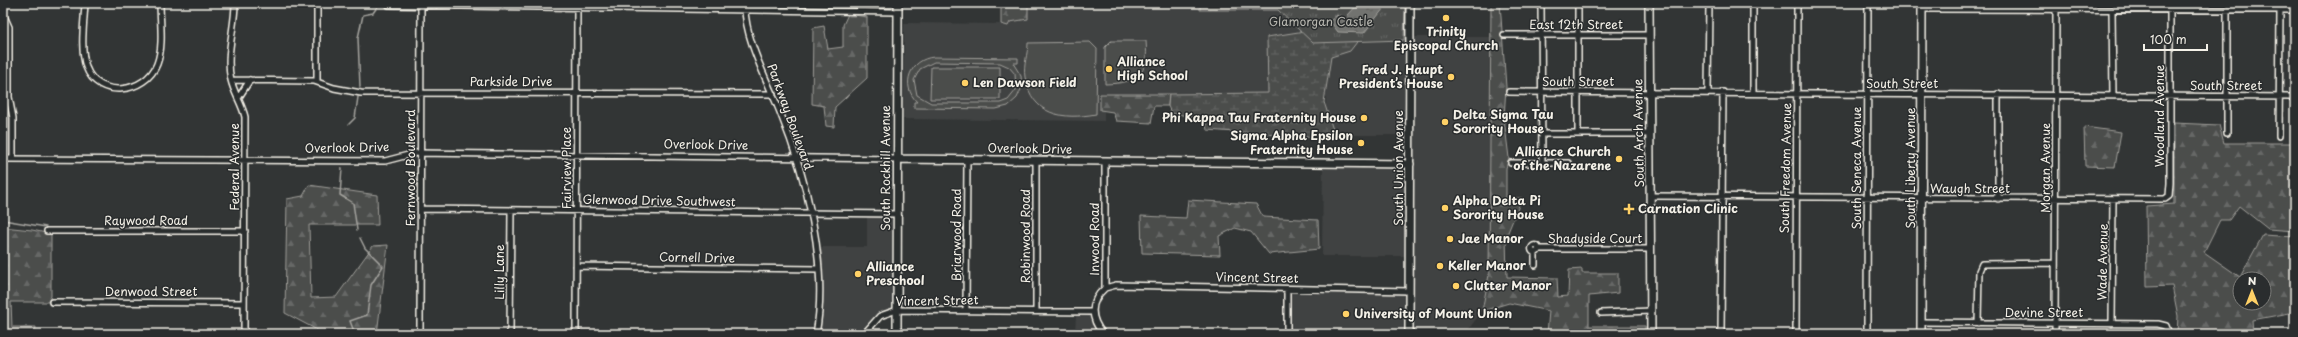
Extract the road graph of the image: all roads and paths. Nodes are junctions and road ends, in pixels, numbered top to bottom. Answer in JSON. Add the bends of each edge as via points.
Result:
{"nodes":[{"id":1,"x":85,"y":3,"type":"edge"},
{"id":2,"x":160,"y":3,"type":"edge"},
{"id":3,"x":235,"y":3,"type":"edge"},
{"id":4,"x":317,"y":3,"type":"edge"},
{"id":5,"x":577,"y":3,"type":"edge"},
{"id":6,"x":746,"y":3,"type":"edge"},
{"id":7,"x":898,"y":3,"type":"edge"},
{"id":8,"x":1410,"y":3,"type":"edge"},
{"id":9,"x":1541,"y":3,"type":"edge"},
{"id":10,"x":1578,"y":3,"type":"edge"},
{"id":11,"x":1649,"y":3,"type":"edge"},
{"id":12,"x":1709,"y":3,"type":"edge"},
{"id":13,"x":1753,"y":3,"type":"edge"},
{"id":14,"x":1797,"y":3,"type":"edge"},
{"id":15,"x":1868,"y":3,"type":"edge"},
{"id":16,"x":1998,"y":3,"type":"edge"},
{"id":17,"x":2056,"y":3,"type":"edge"},
{"id":18,"x":389,"y":5,"type":"dead end"},
{"id":19,"x":421,"y":5,"type":"edge"},
{"id":20,"x":1922,"y":6,"type":"edge"},
{"id":21,"x":577,"y":9,"type":"junction"},
{"id":22,"x":1998,"y":9,"type":"junction"},
{"id":23,"x":2056,"y":9,"type":"junction"},
{"id":24,"x":2112,"y":10,"type":"junction"},
{"id":25,"x":2170,"y":10,"type":"junction"},
{"id":26,"x":2227,"y":10,"type":"junction"},
{"id":27,"x":2280,"y":10,"type":"junction"},
{"id":28,"x":2295,"y":10,"type":"edge"},
{"id":29,"x":745,"y":11,"type":"junction"},
{"id":30,"x":898,"y":12,"type":"junction"},
{"id":31,"x":5,"y":18,"type":"dead end"},
{"id":32,"x":1504,"y":35,"type":"dead end"},
{"id":33,"x":1541,"y":35,"type":"junction"},
{"id":34,"x":1578,"y":35,"type":"junction"},
{"id":35,"x":1648,"y":35,"type":"junction"},
{"id":36,"x":230,"y":80,"type":"junction"},
{"id":37,"x":250,"y":80,"type":"junction"},
{"id":38,"x":317,"y":81,"type":"junction"},
{"id":39,"x":422,"y":92,"type":"junction"},
{"id":40,"x":577,"y":92,"type":"junction"},
{"id":41,"x":1509,"y":92,"type":"dead end"},
{"id":42,"x":1542,"y":92,"type":"junction"},
{"id":43,"x":1578,"y":92,"type":"junction"},
{"id":44,"x":1649,"y":92,"type":"junction"},
{"id":45,"x":1708,"y":92,"type":"junction"},
{"id":46,"x":1723,"y":92,"type":"junction"},
{"id":47,"x":1753,"y":93,"type":"junction"},
{"id":48,"x":773,"y":94,"type":"junction"},
{"id":49,"x":1797,"y":94,"type":"junction"},
{"id":50,"x":1868,"y":94,"type":"junction"},
{"id":51,"x":1922,"y":94,"type":"junction"},
{"id":52,"x":1998,"y":94,"type":"junction"},
{"id":53,"x":2056,"y":96,"type":"junction"},
{"id":54,"x":2113,"y":96,"type":"junction"},
{"id":55,"x":2170,"y":96,"type":"junction"},
{"id":56,"x":2227,"y":96,"type":"junction"},
{"id":57,"x":2279,"y":96,"type":"junction"},
{"id":58,"x":2295,"y":96,"type":"edge"},
{"id":59,"x":239,"y":97,"type":"junction"},
{"id":60,"x":2227,"y":133,"type":"dead end"},
{"id":61,"x":1542,"y":134,"type":"junction"},
{"id":62,"x":1578,"y":134,"type":"junction"},
{"id":63,"x":1649,"y":134,"type":"junction"},
{"id":64,"x":2279,"y":136,"type":"dead end"},
{"id":65,"x":422,"y":153,"type":"junction"},
{"id":66,"x":577,"y":155,"type":"junction"},
{"id":67,"x":796,"y":157,"type":"junction"},
{"id":68,"x":4,"y":159,"type":"edge"},
{"id":69,"x":13,"y":159,"type":"junction"},
{"id":70,"x":897,"y":159,"type":"junction"},
{"id":71,"x":967,"y":159,"type":"junction"},
{"id":72,"x":245,"y":160,"type":"junction"},
{"id":73,"x":1036,"y":160,"type":"junction"},
{"id":74,"x":1105,"y":161,"type":"junction"},
{"id":75,"x":1511,"y":163,"type":"dead end"},
{"id":76,"x":1542,"y":163,"type":"junction"},
{"id":77,"x":1568,"y":163,"type":"dead end"},
{"id":78,"x":1410,"y":164,"type":"junction"},
{"id":79,"x":1651,"y":196,"type":"junction"},
{"id":80,"x":1722,"y":197,"type":"junction"},
{"id":81,"x":1796,"y":198,"type":"junction"},
{"id":82,"x":1867,"y":198,"type":"junction"},
{"id":83,"x":2168,"y":198,"type":"joint"},
{"id":84,"x":1922,"y":199,"type":"junction"},
{"id":85,"x":1998,"y":199,"type":"junction"},
{"id":86,"x":2056,"y":199,"type":"junction"},
{"id":87,"x":2113,"y":200,"type":"junction"},
{"id":88,"x":421,"y":209,"type":"junction"},
{"id":89,"x":511,"y":210,"type":"junction"},
{"id":90,"x":577,"y":210,"type":"junction"},
{"id":91,"x":810,"y":213,"type":"junction"},
{"id":92,"x":897,"y":214,"type":"junction"},
{"id":93,"x":47,"y":231,"type":"dead end"},
{"id":94,"x":245,"y":231,"type":"junction"},
{"id":95,"x":1651,"y":249,"type":"junction"},
{"id":96,"x":2055,"y":263,"type":"junction"},
{"id":97,"x":1535,"y":265,"type":"dead end"},
{"id":98,"x":576,"y":266,"type":"junction"},
{"id":99,"x":818,"y":269,"type":"junction"},
{"id":100,"x":1106,"y":288,"type":"junction"},
{"id":101,"x":1287,"y":289,"type":"junction"},
{"id":102,"x":1409,"y":291,"type":"junction"},
{"id":103,"x":55,"y":302,"type":"dead end"},
{"id":104,"x":244,"y":303,"type":"junction"},
{"id":105,"x":897,"y":310,"type":"junction"},
{"id":106,"x":966,"y":310,"type":"junction"},
{"id":107,"x":1036,"y":311,"type":"junction"},
{"id":108,"x":1651,"y":311,"type":"junction"},
{"id":109,"x":1092,"y":312,"type":"junction"},
{"id":110,"x":1601,"y":313,"type":"dead end"},
{"id":111,"x":1921,"y":322,"type":"junction"},
{"id":112,"x":1978,"y":322,"type":"junction"},
{"id":113,"x":2055,"y":323,"type":"junction"},
{"id":114,"x":2112,"y":324,"type":"junction"},
{"id":115,"x":244,"y":334,"type":"edge"},
{"id":116,"x":420,"y":334,"type":"edge"},
{"id":117,"x":510,"y":334,"type":"edge"},
{"id":118,"x":576,"y":334,"type":"edge"},
{"id":119,"x":611,"y":334,"type":"edge"},
{"id":120,"x":816,"y":334,"type":"edge"},
{"id":121,"x":864,"y":334,"type":"edge"},
{"id":122,"x":897,"y":334,"type":"edge"},
{"id":123,"x":1103,"y":334,"type":"edge"},
{"id":124,"x":1287,"y":334,"type":"edge"},
{"id":125,"x":1409,"y":334,"type":"edge"},
{"id":126,"x":1651,"y":334,"type":"edge"},
{"id":127,"x":1722,"y":334,"type":"edge"},
{"id":128,"x":1796,"y":334,"type":"edge"},
{"id":129,"x":1867,"y":334,"type":"edge"},
{"id":130,"x":1921,"y":334,"type":"edge"},
{"id":131,"x":2055,"y":334,"type":"edge"},
{"id":132,"x":2169,"y":334,"type":"edge"}],
"edges":[{"from":1,"to":2,"type":"street","via":[[86,67],[99,83],[116,89],[129,89],[140,85],[155,69],[159,53]]},
{"from":3,"to":36,"type":"street","name":"Federal Avenue","via":[[230,46]]},
{"from":4,"to":38,"type":"street"},
{"from":5,"to":21,"type":"street","name":"Fairview Place"},
{"from":6,"to":29,"type":"street","name":"Parkway Boulevard"},
{"from":7,"to":30,"type":"street","name":"South Rockhill Avenue"},
{"from":8,"to":78,"type":"street","name":"South Union Avenue"},
{"from":9,"to":33,"type":"street"},
{"from":10,"to":34,"type":"street"},
{"from":11,"to":35,"type":"street","name":"South Arch Avenue"},
{"from":12,"to":45,"type":"street"},
{"from":13,"to":47,"type":"street"},
{"from":14,"to":49,"type":"street","name":"South Freedom Avenue"},
{"from":15,"to":50,"type":"street","name":"South Seneca Avenue"},
{"from":16,"to":22,"type":"street"},
{"from":17,"to":23,"type":"street","name":"Morgan Avenue"},
{"from":18,"to":19,"type":"street"},
{"from":19,"to":21,"type":"street"},
{"from":19,"to":39,"type":"street","name":"Fernwood Boulevard"},
{"from":20,"to":22,"type":"street"},
{"from":20,"to":51,"type":"street","name":"South Liberty Avenue"},
{"from":21,"to":29,"type":"street"},
{"from":21,"to":40,"type":"street","name":"Fairview Place"},
{"from":22,"to":23,"type":"street"},
{"from":23,"to":24,"type":"street"},
{"from":23,"to":53,"type":"street","name":"Morgan Avenue"},
{"from":24,"to":25,"type":"street"},
{"from":24,"to":54,"type":"street"},
{"from":25,"to":26,"type":"street"},
{"from":25,"to":55,"type":"street","name":"Woodland Avenue"},
{"from":26,"to":27,"type":"street"},
{"from":26,"to":56,"type":"street"},
{"from":27,"to":28,"type":"street"},
{"from":27,"to":57,"type":"street"},
{"from":29,"to":30,"type":"street"},
{"from":29,"to":48,"type":"street","name":"Parkway Boulevard","via":[[753,43]]},
{"from":30,"to":70,"type":"street","name":"South Rockhill Avenue"},
{"from":31,"to":69,"type":"street","via":[[9,27],[8,97],[13,118]]},
{"from":32,"to":33,"type":"street","name":"East 12th Street"},
{"from":33,"to":34,"type":"street","name":"East 12th Street"},
{"from":33,"to":42,"type":"street"},
{"from":34,"to":35,"type":"street","name":"East 12th Street"},
{"from":34,"to":43,"type":"street"},
{"from":35,"to":44,"type":"street","name":"South Arch Avenue"},
{"from":36,"to":37,"type":"street","name":"Parkside Drive"},
{"from":36,"to":59,"type":"street","name":"Federal Avenue"},
{"from":37,"to":38,"type":"street","name":"Parkside Drive"},
{"from":37,"to":59,"type":"street"},
{"from":38,"to":39,"type":"street","name":"Parkside Drive","via":[[353,92]]},
{"from":39,"to":40,"type":"street","name":"Parkside Drive"},
{"from":39,"to":65,"type":"street","name":"Fernwood Boulevard"},
{"from":40,"to":48,"type":"street","name":"Parkside Drive"},
{"from":40,"to":66,"type":"street","name":"Fairview Place"},
{"from":41,"to":42,"type":"street","name":"South Street"},
{"from":42,"to":43,"type":"street","name":"South Street"},
{"from":42,"to":61,"type":"street"},
{"from":43,"to":44,"type":"street","name":"South Street"},
{"from":43,"to":62,"type":"street"},
{"from":44,"to":45,"type":"street","name":"South Street"},
{"from":44,"to":63,"type":"street","name":"South Arch Avenue"},
{"from":45,"to":46,"type":"street","name":"South Street"},
{"from":46,"to":47,"type":"street","name":"South Street"},
{"from":46,"to":80,"type":"street"},
{"from":47,"to":49,"type":"street","name":"South Street"},
{"from":48,"to":67,"type":"street","name":"Parkway Boulevard"},
{"from":49,"to":50,"type":"street","name":"South Street"},
{"from":49,"to":81,"type":"street","name":"South Freedom Avenue"},
{"from":50,"to":51,"type":"street","name":"South Street"},
{"from":50,"to":82,"type":"street","name":"South Seneca Avenue"},
{"from":51,"to":52,"type":"street","name":"South Street"},
{"from":51,"to":84,"type":"street","name":"South Liberty Avenue"},
{"from":52,"to":53,"type":"street","name":"South Street"},
{"from":52,"to":85,"type":"street"},
{"from":53,"to":54,"type":"street","name":"South Street"},
{"from":53,"to":86,"type":"street","name":"Morgan Avenue"},
{"from":54,"to":55,"type":"street","name":"South Street"},
{"from":55,"to":56,"type":"street","name":"South Street"},
{"from":55,"to":83,"type":"street","name":"Woodland Avenue"},
{"from":56,"to":57,"type":"street","name":"South Street"},
{"from":56,"to":60,"type":"street"},
{"from":57,"to":58,"type":"street","name":"South Street"},
{"from":57,"to":64,"type":"street"},
{"from":59,"to":72,"type":"street","name":"Federal Avenue","via":[[245,117]]},
{"from":61,"to":62,"type":"street"},
{"from":61,"to":76,"type":"street"},
{"from":62,"to":63,"type":"street"},
{"from":63,"to":79,"type":"street","name":"South Arch Avenue"},
{"from":65,"to":66,"type":"street","name":"Overlook Drive"},
{"from":65,"to":72,"type":"street","name":"Overlook Drive","via":[[385,161]]},
{"from":65,"to":88,"type":"street","name":"Fernwood Boulevard"},
{"from":66,"to":67,"type":"street","name":"Overlook Drive"},
{"from":66,"to":90,"type":"street","name":"Fairview Place"},
{"from":67,"to":70,"type":"street","name":"Overlook Drive"},
{"from":67,"to":91,"type":"street","name":"Parkway Boulevard"},
{"from":68,"to":69,"type":"street","name":"Overlook Drive"},
{"from":69,"to":72,"type":"street","name":"Overlook Drive"},
{"from":70,"to":71,"type":"street","name":"Overlook Drive"},
{"from":70,"to":92,"type":"street","name":"South Rockhill Avenue"},
{"from":71,"to":73,"type":"street","name":"Overlook Drive"},
{"from":71,"to":106,"type":"street","name":"Briarwood Road"},
{"from":72,"to":94,"type":"street","name":"Federal Avenue"},
{"from":73,"to":74,"type":"street","name":"Overlook Drive"},
{"from":73,"to":107,"type":"street","name":"Robinwood Road"},
{"from":74,"to":78,"type":"street","name":"Overlook Drive"},
{"from":74,"to":100,"type":"street","name":"Inwood Road"},
{"from":75,"to":76,"type":"street"},
{"from":76,"to":77,"type":"street"},
{"from":78,"to":102,"type":"street","name":"South Union Avenue"},
{"from":79,"to":80,"type":"street","name":"Waugh Street"},
{"from":79,"to":95,"type":"street","name":"South Arch Avenue"},
{"from":80,"to":81,"type":"street","name":"Waugh Street"},
{"from":80,"to":127,"type":"street"},
{"from":81,"to":82,"type":"street","name":"Waugh Street"},
{"from":81,"to":128,"type":"street","name":"South Freedom Avenue"},
{"from":82,"to":84,"type":"street","name":"Waugh Street"},
{"from":82,"to":129,"type":"street","name":"South Seneca Avenue"},
{"from":83,"to":87,"type":"street","name":"Waugh Street"},
{"from":84,"to":85,"type":"street","name":"Waugh Street"},
{"from":84,"to":111,"type":"street","name":"South Liberty Avenue"},
{"from":85,"to":86,"type":"street","name":"Waugh Street"},
{"from":86,"to":87,"type":"street","name":"Waugh Street"},
{"from":86,"to":96,"type":"street","name":"Morgan Avenue"},
{"from":87,"to":114,"type":"street","name":"Wade Avenue"},
{"from":88,"to":89,"type":"street","name":"Glenwood Drive Southwest"},
{"from":88,"to":116,"type":"street","name":"Fernwood Boulevard"},
{"from":89,"to":90,"type":"street","name":"Glenwood Drive Southwest"},
{"from":89,"to":117,"type":"street","name":"Lilly Lane"},
{"from":90,"to":91,"type":"street","name":"Glenwood Drive Southwest"},
{"from":90,"to":98,"type":"street","name":"Fairview Place"},
{"from":91,"to":92,"type":"street","name":"Glenwood Drive Southwest"},
{"from":91,"to":99,"type":"street","name":"Parkway Boulevard"},
{"from":92,"to":105,"type":"street","name":"South Rockhill Avenue"},
{"from":93,"to":94,"type":"street","name":"Raywood Road"},
{"from":94,"to":104,"type":"street","name":"Federal Avenue"},
{"from":95,"to":97,"type":"street","name":"Shadyside Court","via":[[1537,251]]},
{"from":95,"to":108,"type":"street","name":"South Arch Avenue"},
{"from":96,"to":112,"type":"street","via":[[1982,264],[1979,271]]},
{"from":96,"to":113,"type":"street","name":"Morgan Avenue"},
{"from":98,"to":99,"type":"street","name":"Cornell Drive"},
{"from":98,"to":118,"type":"street","name":"Fairview Place"},
{"from":99,"to":120,"type":"street","name":"Parkway Boulevard","via":[[819,306]]},
{"from":100,"to":101,"type":"street","name":"Vincent Street","via":[[1116,285]]},
{"from":100,"to":109,"type":"street","name":"Inwood Road","via":[[1096,300]]},
{"from":101,"to":102,"type":"street","name":"Vincent Street"},
{"from":101,"to":124,"type":"street"},
{"from":102,"to":125,"type":"street","name":"South Union Avenue"},
{"from":103,"to":104,"type":"street","name":"Denwood Street"},
{"from":104,"to":115,"type":"street","name":"Federal Avenue"},
{"from":105,"to":106,"type":"street","name":"Vincent Street"},
{"from":105,"to":121,"type":"street","name":"Vincent Street","via":[[880,316]]},
{"from":105,"to":122,"type":"street","name":"South Rockhill Avenue"},
{"from":106,"to":107,"type":"street","name":"Vincent Street"},
{"from":107,"to":109,"type":"street","name":"Vincent Street"},
{"from":108,"to":110,"type":"street"},
{"from":108,"to":126,"type":"street","name":"South Arch Avenue"},
{"from":109,"to":123,"type":"street"},
{"from":111,"to":112,"type":"street","name":"Devine Street"},
{"from":111,"to":130,"type":"street","name":"South Liberty Avenue"},
{"from":112,"to":113,"type":"street","name":"Devine Street"},
{"from":113,"to":114,"type":"street","name":"Devine Street"},
{"from":113,"to":131,"type":"street","name":"Morgan Avenue"},
{"from":114,"to":132,"type":"street","name":"Devine Street","via":[[2166,326]]},
{"from":118,"to":119,"type":"street"}]}
